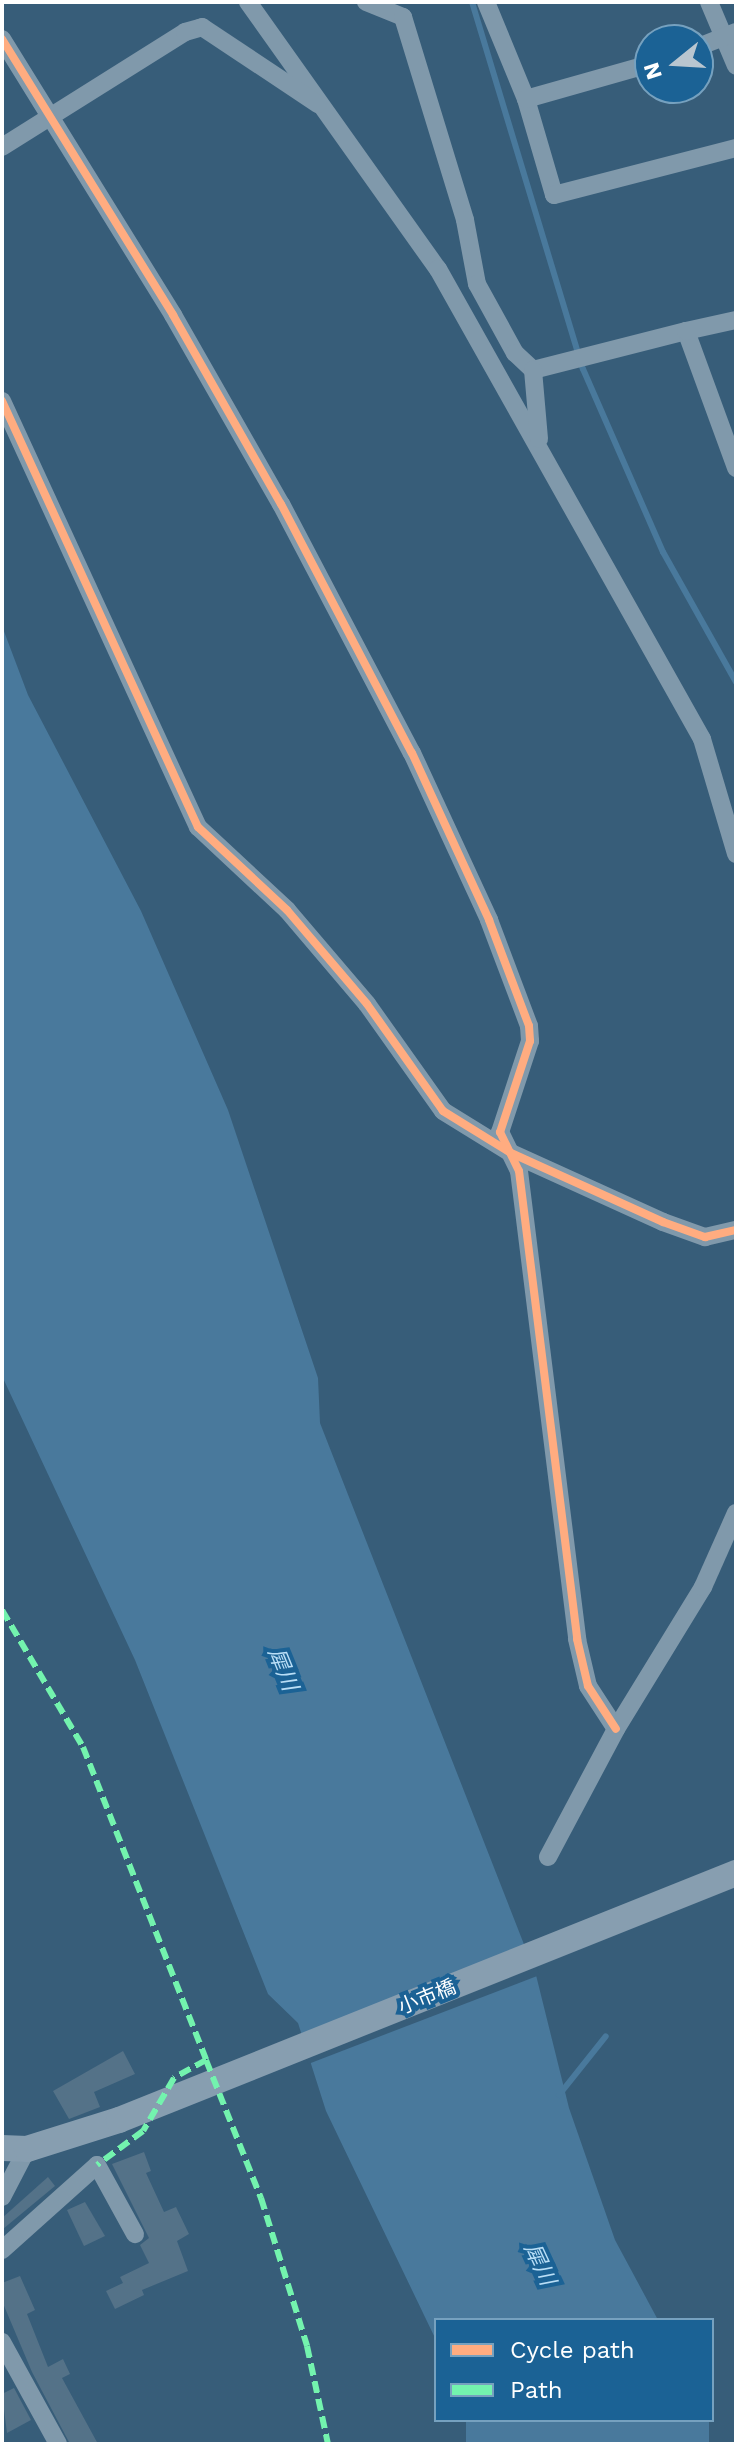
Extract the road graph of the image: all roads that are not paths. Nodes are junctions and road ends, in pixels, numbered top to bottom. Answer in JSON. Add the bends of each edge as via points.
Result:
{"nodes":[{"id":1,"x":248,"y":2,"type":"edge"},
{"id":2,"x":366,"y":2,"type":"edge"},
{"id":3,"x":486,"y":2,"type":"edge"},
{"id":4,"x":709,"y":2,"type":"edge"},
{"id":5,"x":730,"y":35,"type":"edge"},
{"id":6,"x":2,"y":39,"type":"edge"},
{"id":7,"x":736,"y":66,"type":"edge"},
{"id":8,"x":634,"y":69,"type":"edge"},
{"id":9,"x":526,"y":99,"type":"junction"},
{"id":10,"x":329,"y":111,"type":"junction"},
{"id":11,"x":52,"y":115,"type":"junction"},
{"id":12,"x":2,"y":147,"type":"edge"},
{"id":13,"x":736,"y":148,"type":"edge"},
{"id":14,"x":736,"y":320,"type":"edge"},
{"id":15,"x":686,"y":331,"type":"junction"},
{"id":16,"x":533,"y":370,"type":"junction"},
{"id":17,"x":2,"y":401,"type":"edge"},
{"id":18,"x":539,"y":447,"type":"junction"},
{"id":19,"x":736,"y":468,"type":"edge"},
{"id":20,"x":736,"y":854,"type":"edge"},
{"id":21,"x":511,"y":1153,"type":"junction"},
{"id":22,"x":736,"y":1230,"type":"edge"},
{"id":23,"x":736,"y":1513,"type":"edge"},
{"id":24,"x":616,"y":1729,"type":"junction"},
{"id":25,"x":548,"y":1857,"type":"dead end"},
{"id":26,"x":736,"y":1873,"type":"edge"},
{"id":27,"x":15,"y":2148,"type":"edge"},
{"id":28,"x":2,"y":2197,"type":"edge"},
{"id":29,"x":135,"y":2234,"type":"dead end"},
{"id":30,"x":2,"y":2250,"type":"edge"},
{"id":31,"x":2,"y":2342,"type":"edge"},
{"id":32,"x":58,"y":2444,"type":"edge"}],
"edges":[{"from":1,"to":10,"type":"street"},
{"from":2,"to":16,"type":"street","via":[[403,17],[465,220],[477,284],[515,353]]},
{"from":3,"to":9,"type":"street"},
{"from":4,"to":5,"type":"street"},
{"from":5,"to":7,"type":"street"},
{"from":6,"to":11,"type":"street"},
{"from":8,"to":9,"type":"street"},
{"from":9,"to":13,"type":"street","via":[[554,195]]},
{"from":10,"to":11,"type":"street","via":[[202,27]]},
{"from":10,"to":18,"type":"street","via":[[438,269]]},
{"from":11,"to":12,"type":"street"},
{"from":11,"to":21,"type":"street","via":[[281,504],[412,753],[489,920],[529,1026],[530,1041],[500,1132]]},
{"from":14,"to":15,"type":"street"},
{"from":15,"to":16,"type":"street"},
{"from":15,"to":19,"type":"street"},
{"from":16,"to":18,"type":"street"},
{"from":17,"to":21,"type":"street","via":[[198,827],[287,910],[367,1004],[443,1111]]},
{"from":18,"to":20,"type":"street","via":[[702,739]]},
{"from":21,"to":22,"type":"street","via":[[705,1237]]},
{"from":21,"to":24,"type":"street","via":[[523,1200],[577,1639],[588,1686]]},
{"from":23,"to":24,"type":"street","via":[[703,1587]]},
{"from":24,"to":25,"type":"street"},
{"from":26,"to":27,"type":"main road","name":"小市橋","via":[[119,2120]]},
{"from":27,"to":28,"type":"street"},
{"from":29,"to":30,"type":"street","via":[[97,2165]]},
{"from":31,"to":32,"type":"street"}]}
